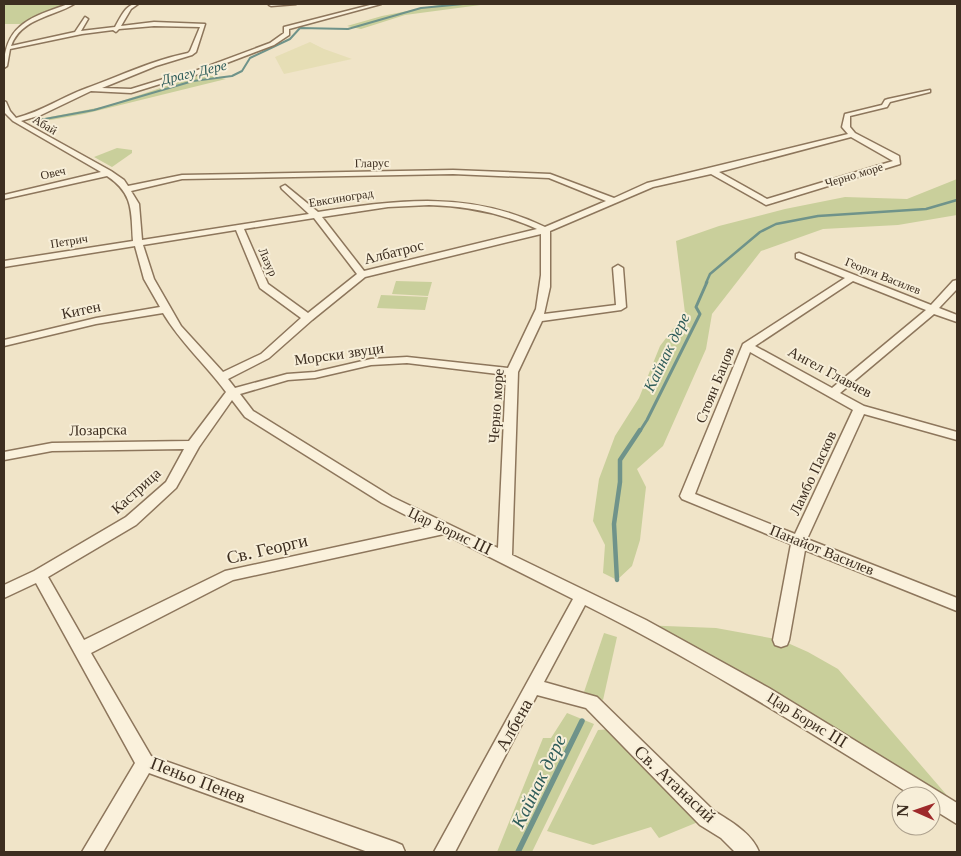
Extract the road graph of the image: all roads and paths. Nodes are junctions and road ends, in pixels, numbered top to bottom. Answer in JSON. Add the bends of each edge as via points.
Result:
{"nodes":[{"id":1,"x":72,"y":4,"type":"edge"},
{"id":2,"x":136,"y":4,"type":"edge"},
{"id":3,"x":294,"y":4,"type":"edge"},
{"id":4,"x":379,"y":4,"type":"edge"},
{"id":5,"x":270,"y":5,"type":"dead end"},
{"id":6,"x":342,"y":6,"type":"dead end"},
{"id":7,"x":333,"y":15,"type":"junction"},
{"id":8,"x":85,"y":19,"type":"dead end"},
{"id":9,"x":116,"y":30,"type":"junction"},
{"id":10,"x":77,"y":33,"type":"junction"},
{"id":11,"x":8,"y":48,"type":"junction"},
{"id":12,"x":4,"y":66,"type":"edge"},
{"id":13,"x":90,"y":89,"type":"junction"},
{"id":14,"x":928,"y":91,"type":"dead end"},
{"id":15,"x":4,"y":103,"type":"edge"},
{"id":16,"x":14,"y":120,"type":"junction"},
{"id":17,"x":852,"y":135,"type":"junction"},
{"id":18,"x":82,"y":159,"type":"joint"},
{"id":19,"x":712,"y":171,"type":"junction"},
{"id":20,"x":108,"y":173,"type":"junction"},
{"id":21,"x":284,"y":187,"type":"dead end"},
{"id":22,"x":127,"y":189,"type":"junction"},
{"id":23,"x":4,"y":197,"type":"edge"},
{"id":24,"x":615,"y":201,"type":"junction"},
{"id":25,"x":316,"y":215,"type":"junction"},
{"id":26,"x":239,"y":227,"type":"junction"},
{"id":27,"x":545,"y":230,"type":"junction"},
{"id":28,"x":138,"y":242,"type":"junction"},
{"id":29,"x":799,"y":256,"type":"dead end"},
{"id":30,"x":4,"y":264,"type":"edge"},
{"id":31,"x":618,"y":268,"type":"dead end"},
{"id":32,"x":362,"y":275,"type":"junction"},
{"id":33,"x":852,"y":277,"type":"junction"},
{"id":34,"x":957,"y":283,"type":"edge"},
{"id":35,"x":166,"y":309,"type":"junction"},
{"id":36,"x":932,"y":310,"type":"junction"},
{"id":37,"x":308,"y":318,"type":"junction"},
{"id":38,"x":538,"y":318,"type":"junction"},
{"id":39,"x":957,"y":320,"type":"edge"},
{"id":40,"x":4,"y":343,"type":"edge"},
{"id":41,"x":747,"y":346,"type":"junction"},
{"id":42,"x":512,"y":372,"type":"junction"},
{"id":43,"x":221,"y":378,"type":"junction"},
{"id":44,"x":231,"y":393,"type":"junction"},
{"id":45,"x":833,"y":394,"type":"junction"},
{"id":46,"x":860,"y":409,"type":"junction"},
{"id":47,"x":957,"y":436,"type":"edge"},
{"id":48,"x":193,"y":445,"type":"junction"},
{"id":49,"x":4,"y":456,"type":"edge"},
{"id":50,"x":687,"y":496,"type":"joint"},
{"id":51,"x":445,"y":529,"type":"junction"},
{"id":52,"x":799,"y":541,"type":"junction"},
{"id":53,"x":505,"y":557,"type":"junction"},
{"id":54,"x":39,"y":575,"type":"junction"},
{"id":55,"x":4,"y":592,"type":"edge"},
{"id":56,"x":582,"y":596,"type":"junction"},
{"id":57,"x":957,"y":605,"type":"edge"},
{"id":58,"x":781,"y":640,"type":"dead end"},
{"id":59,"x":81,"y":650,"type":"junction"},
{"id":60,"x":534,"y":687,"type":"junction"},
{"id":61,"x":145,"y":762,"type":"junction"},
{"id":62,"x":914,"y":786,"type":"edge"},
{"id":63,"x":941,"y":803,"type":"edge"},
{"id":64,"x":957,"y":814,"type":"edge"},
{"id":65,"x":92,"y":852,"type":"edge"},
{"id":66,"x":395,"y":852,"type":"edge"},
{"id":67,"x":444,"y":852,"type":"edge"},
{"id":68,"x":749,"y":852,"type":"edge"}],
"edges":[{"from":1,"to":11,"type":"street","via":[[20,29]]},
{"from":2,"to":9,"type":"street","via":[[129,8]]},
{"from":3,"to":5,"type":"street"},
{"from":4,"to":7,"type":"street"},
{"from":6,"to":7,"type":"street"},
{"from":7,"to":13,"type":"street","via":[[289,26],[287,34],[272,44],[188,76],[131,91]]},
{"from":8,"to":10,"type":"street"},
{"from":9,"to":10,"type":"street"},
{"from":9,"to":13,"type":"street","via":[[154,24],[202,25],[190,54],[168,58]]},
{"from":10,"to":11,"type":"street"},
{"from":11,"to":12,"type":"street"},
{"from":13,"to":16,"type":"street","via":[[39,114]]},
{"from":14,"to":17,"type":"street","via":[[847,115],[846,127]]},
{"from":15,"to":16,"type":"street","name":"Абай"},
{"from":16,"to":18,"type":"street","name":"Абай"},
{"from":17,"to":19,"type":"street"},
{"from":17,"to":19,"type":"street","name":"Черно море","via":[[896,158],[897,162],[766,202]]},
{"from":18,"to":20,"type":"street","name":"Цар Борис III"},
{"from":19,"to":24,"type":"street","via":[[650,185]]},
{"from":20,"to":22,"type":"street","name":"Цар Борис III"},
{"from":20,"to":23,"type":"street","name":"Овеч"},
{"from":21,"to":25,"type":"street"},
{"from":22,"to":24,"type":"street","name":"Гларус","via":[[182,177],[453,172],[550,176]]},
{"from":22,"to":28,"type":"street","name":"Цар Борис III","via":[[135,204]]},
{"from":24,"to":27,"type":"street"},
{"from":25,"to":26,"type":"street","name":"Евксиноград"},
{"from":25,"to":27,"type":"street","name":"Евксиноград","via":[[388,204],[441,201],[498,210]]},
{"from":25,"to":32,"type":"street"},
{"from":26,"to":28,"type":"street","name":"Евксиноград"},
{"from":26,"to":37,"type":"street","name":"Лазур","via":[[264,286]]},
{"from":27,"to":32,"type":"street","name":"Албатрос"},
{"from":27,"to":38,"type":"street","name":"Черно море","via":[[545,284]]},
{"from":28,"to":30,"type":"street","name":"Петрич"},
{"from":28,"to":35,"type":"street","name":"Цар Борис III","via":[[149,279]]},
{"from":29,"to":33,"type":"street","name":"Георги Василев"},
{"from":31,"to":38,"type":"street","via":[[621,307]]},
{"from":32,"to":37,"type":"street","name":"Албатрос"},
{"from":33,"to":36,"type":"street","name":"Георги Василев"},
{"from":33,"to":41,"type":"street","name":"Стоян Бацов"},
{"from":34,"to":36,"type":"street"},
{"from":35,"to":40,"type":"street","name":"Китен","via":[[96,321]]},
{"from":35,"to":43,"type":"street","name":"Цар Борис III","via":[[177,328]]},
{"from":36,"to":39,"type":"street","name":"Георги Василев"},
{"from":36,"to":45,"type":"street"},
{"from":37,"to":43,"type":"street","name":"Албатрос","via":[[265,356]]},
{"from":38,"to":42,"type":"street","name":"Черно море"},
{"from":41,"to":45,"type":"street","name":"Ангел Главчев"},
{"from":41,"to":50,"type":"street","name":"Стоян Бацов"},
{"from":42,"to":44,"type":"street","name":"Морски звуци","via":[[407,360],[371,362],[315,375],[287,377]]},
{"from":42,"to":53,"type":"street","name":"Черно море"},
{"from":43,"to":44,"type":"street","name":"Цар Борис III"},
{"from":44,"to":48,"type":"street","name":"Кастрица"},
{"from":44,"to":51,"type":"street","name":"Цар Борис III","via":[[250,414],[387,500]]},
{"from":45,"to":46,"type":"street","name":"Ангел Главчев"},
{"from":46,"to":47,"type":"street","name":"Ангел Главчев"},
{"from":46,"to":52,"type":"street","name":"Ламбо Пасков"},
{"from":48,"to":49,"type":"street","name":"Лозарска","via":[[52,447]]},
{"from":48,"to":54,"type":"street","name":"Кастрица","via":[[171,485],[131,521]]},
{"from":50,"to":52,"type":"street","name":"Панайот Василев"},
{"from":51,"to":53,"type":"street","name":"Цар Борис III"},
{"from":51,"to":59,"type":"street","name":"Св. Георги","via":[[230,576]]},
{"from":52,"to":57,"type":"street","name":"Панайот Василев"},
{"from":52,"to":58,"type":"street","name":"Ламбо Пасков"},
{"from":53,"to":56,"type":"street","name":"Цар Борис III"},
{"from":54,"to":55,"type":"street","name":"Кастрица"},
{"from":54,"to":59,"type":"street","name":"Пеньо Пенев"},
{"from":56,"to":60,"type":"street","name":"Албена"},
{"from":56,"to":62,"type":"street","name":"Цар Борис III","via":[[763,693]]},
{"from":59,"to":61,"type":"street","name":"Пеньо Пенев"},
{"from":60,"to":67,"type":"street","name":"Албена"},
{"from":60,"to":68,"type":"street","name":"Св. Атанасий","via":[[591,702],[707,818],[728,831]]},
{"from":61,"to":65,"type":"street"},
{"from":61,"to":66,"type":"street","name":"Пеньо Пенев"},
{"from":63,"to":64,"type":"street","name":"Цар Борис III"}]}
